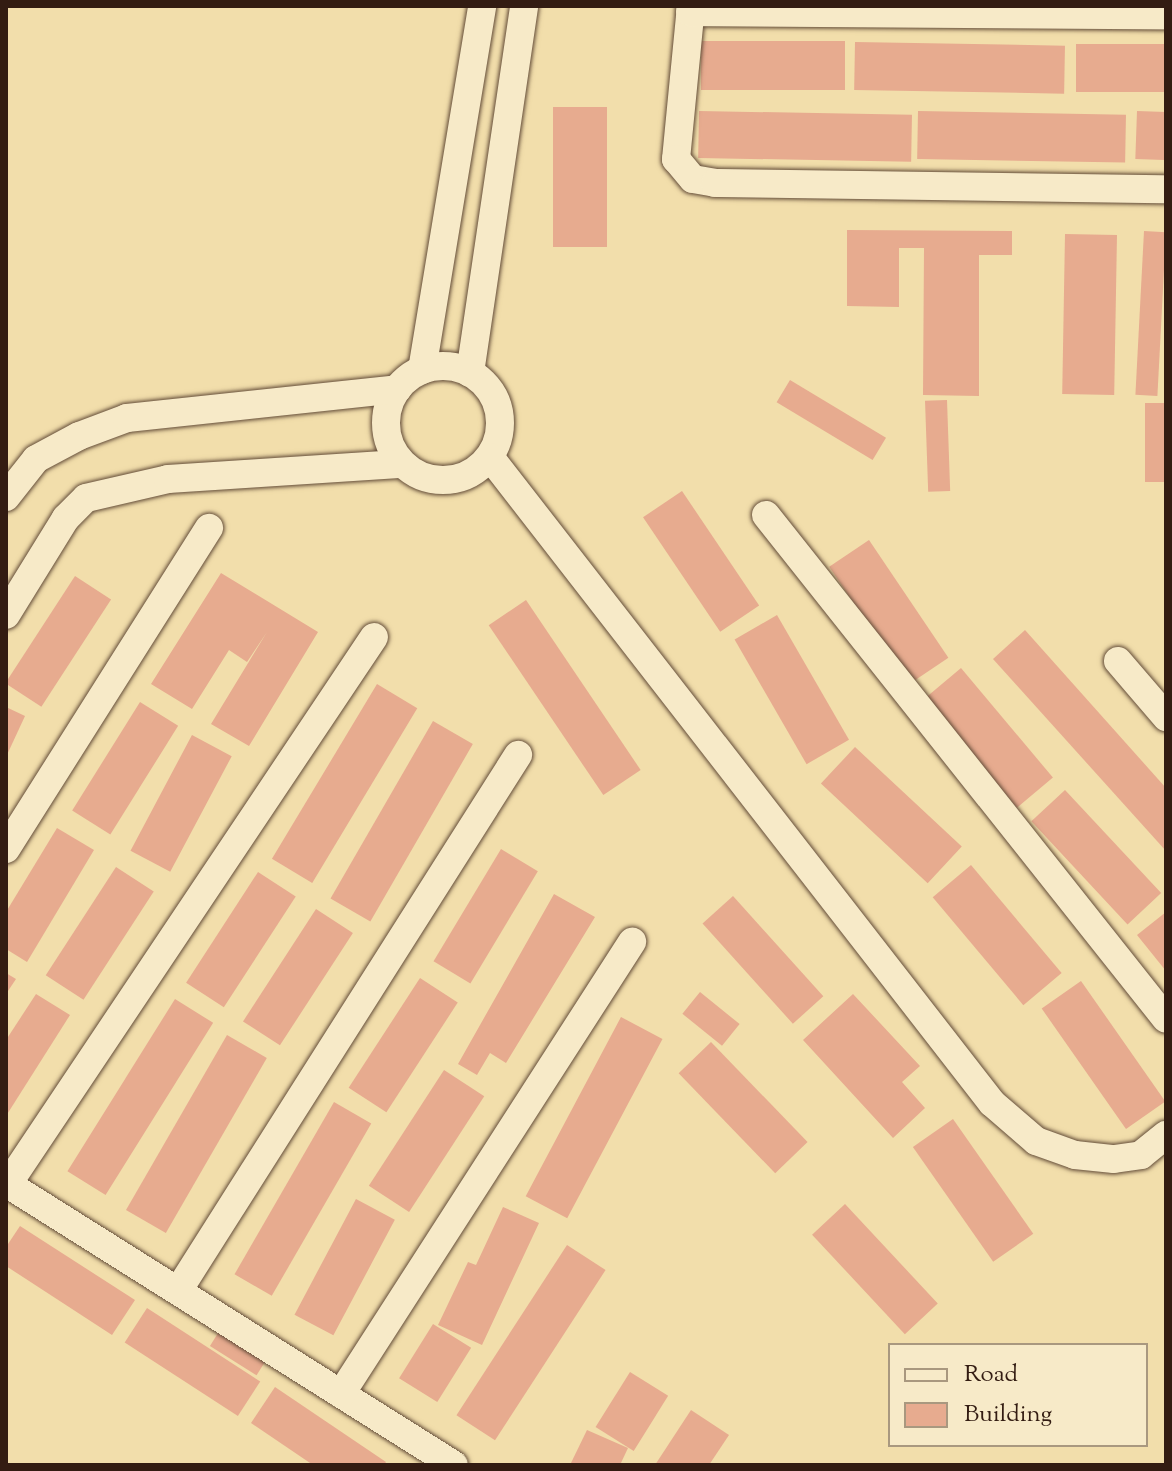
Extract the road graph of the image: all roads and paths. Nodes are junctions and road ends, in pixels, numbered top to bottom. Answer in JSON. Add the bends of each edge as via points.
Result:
{"nodes":[{"id":1,"x":482,"y":6,"type":"edge"},
{"id":2,"x":524,"y":6,"type":"edge"},
{"id":3,"x":690,"y":9,"type":"edge"},
{"id":4,"x":1166,"y":15,"type":"edge"},
{"id":5,"x":1166,"y":189,"type":"edge"},
{"id":6,"x":422,"y":370,"type":"junction"},
{"id":7,"x":470,"y":373,"type":"junction"},
{"id":8,"x":397,"y":389,"type":"junction"},
{"id":9,"x":490,"y":457,"type":"junction"},
{"id":10,"x":403,"y":464,"type":"junction"},
{"id":11,"x":6,"y":497,"type":"edge"},
{"id":12,"x":766,"y":515,"type":"dead end"},
{"id":13,"x":209,"y":528,"type":"dead end"},
{"id":14,"x":6,"y":615,"type":"edge"},
{"id":15,"x":374,"y":637,"type":"dead end"},
{"id":16,"x":1118,"y":661,"type":"dead end"},
{"id":17,"x":1166,"y":717,"type":"edge"},
{"id":18,"x":518,"y":755,"type":"dead end"},
{"id":19,"x":6,"y":849,"type":"edge"},
{"id":20,"x":632,"y":942,"type":"dead end"},
{"id":21,"x":1166,"y":1019,"type":"edge"},
{"id":22,"x":1166,"y":1135,"type":"edge"},
{"id":23,"x":7,"y":1184,"type":"edge"},
{"id":24,"x":178,"y":1291,"type":"junction"},
{"id":25,"x":341,"y":1394,"type":"junction"},
{"id":26,"x":454,"y":1465,"type":"edge"}],
"edges":[{"from":1,"to":6,"type":"street"},
{"from":2,"to":7,"type":"street"},
{"from":3,"to":4,"type":"street"},
{"from":3,"to":5,"type":"street","via":[[676,159],[693,179]]},
{"from":6,"to":7,"type":"street","via":[[455,367]]},
{"from":6,"to":8,"type":"street"},
{"from":7,"to":9,"type":"street","via":[[494,395],[499,410],[499,434]]},
{"from":8,"to":10,"type":"street","via":[[385,420],[390,443]]},
{"from":8,"to":11,"type":"street","via":[[127,418],[36,459]]},
{"from":9,"to":10,"type":"street","via":[[464,476],[448,480],[432,479]]},
{"from":9,"to":22,"type":"street","via":[[992,1103],[1036,1141],[1075,1155],[1141,1155]]},
{"from":10,"to":14,"type":"street","via":[[168,479],[86,498],[66,518]]},
{"from":12,"to":21,"type":"street"},
{"from":13,"to":19,"type":"street"},
{"from":15,"to":23,"type":"street"},
{"from":16,"to":17,"type":"street"},
{"from":18,"to":24,"type":"street"},
{"from":20,"to":25,"type":"street"},
{"from":23,"to":24,"type":"street"},
{"from":24,"to":25,"type":"street"},
{"from":25,"to":26,"type":"street"}]}
